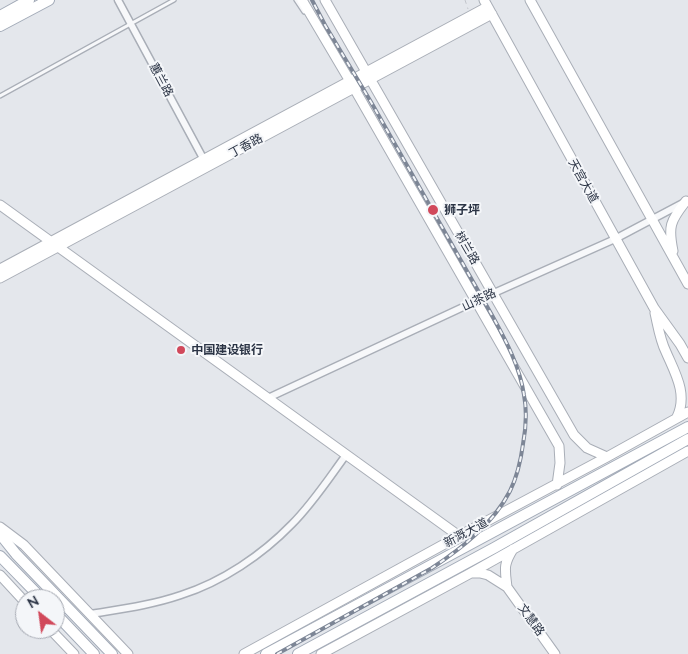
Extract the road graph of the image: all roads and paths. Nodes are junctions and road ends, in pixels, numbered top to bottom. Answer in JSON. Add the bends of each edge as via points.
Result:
{"nodes":[{"id":1,"x":29,"y":0,"type":"edge"},
{"id":2,"x":49,"y":0,"type":"edge"},
{"id":3,"x":118,"y":0,"type":"edge"},
{"id":4,"x":174,"y":0,"type":"edge"},
{"id":5,"x":296,"y":0,"type":"edge"},
{"id":6,"x":302,"y":0,"type":"edge"},
{"id":7,"x":325,"y":0,"type":"edge"},
{"id":8,"x":530,"y":0,"type":"edge"},
{"id":9,"x":488,"y":7,"type":"edge"},
{"id":10,"x":0,"y":16,"type":"edge"},
{"id":11,"x":131,"y":24,"type":"junction"},
{"id":12,"x":0,"y":26,"type":"edge"},
{"id":13,"x":321,"y":34,"type":"junction"},
{"id":14,"x":368,"y":76,"type":"junction"},
{"id":15,"x":351,"y":85,"type":"junction"},
{"id":16,"x":0,"y":96,"type":"edge"},
{"id":17,"x":204,"y":160,"type":"junction"},
{"id":18,"x":687,"y":201,"type":"edge"},
{"id":19,"x":0,"y":205,"type":"edge"},
{"id":20,"x":652,"y":220,"type":"junction"},
{"id":21,"x":615,"y":239,"type":"junction"},
{"id":22,"x":54,"y":244,"type":"junction"},
{"id":23,"x":676,"y":261,"type":"junction"},
{"id":24,"x":0,"y":269,"type":"edge"},
{"id":25,"x":0,"y":278,"type":"edge"},
{"id":26,"x":688,"y":284,"type":"edge"},
{"id":27,"x":493,"y":294,"type":"junction"},
{"id":28,"x":476,"y":302,"type":"junction"},
{"id":29,"x":654,"y":308,"type":"junction"},
{"id":30,"x":688,"y":358,"type":"edge"},
{"id":31,"x":268,"y":398,"type":"junction"},
{"id":32,"x":688,"y":412,"type":"edge"},
{"id":33,"x":688,"y":416,"type":"edge"},
{"id":34,"x":674,"y":420,"type":"junction"},
{"id":35,"x":688,"y":427,"type":"edge"},
{"id":36,"x":688,"y":439,"type":"edge"},
{"id":37,"x":688,"y":451,"type":"edge"},
{"id":38,"x":346,"y":455,"type":"junction"},
{"id":39,"x":607,"y":458,"type":"junction"},
{"id":40,"x":557,"y":485,"type":"junction"},
{"id":41,"x":0,"y":527,"type":"edge"},
{"id":42,"x":0,"y":534,"type":"edge"},
{"id":43,"x":459,"y":536,"type":"junction"},
{"id":44,"x":513,"y":549,"type":"junction"},
{"id":45,"x":0,"y":556,"type":"edge"},
{"id":46,"x":469,"y":574,"type":"junction"},
{"id":47,"x":0,"y":575,"type":"edge"},
{"id":48,"x":507,"y":587,"type":"junction"},
{"id":49,"x":32,"y":589,"type":"edge"},
{"id":50,"x":15,"y":591,"type":"edge"},
{"id":51,"x":91,"y":614,"type":"junction"},
{"id":52,"x":65,"y":624,"type":"edge"},
{"id":53,"x":60,"y":639,"type":"edge"},
{"id":54,"x":126,"y":653,"type":"edge"},
{"id":55,"x":74,"y":654,"type":"edge"},
{"id":56,"x":94,"y":654,"type":"edge"},
{"id":57,"x":112,"y":654,"type":"edge"},
{"id":58,"x":244,"y":654,"type":"edge"},
{"id":59,"x":266,"y":654,"type":"edge"},
{"id":60,"x":298,"y":654,"type":"edge"},
{"id":61,"x":321,"y":654,"type":"edge"},
{"id":62,"x":555,"y":654,"type":"edge"}],
"edges":[{"from":1,"to":10,"type":"main road"},
{"from":2,"to":12,"type":"main road"},
{"from":3,"to":11,"type":"street","name":"蕙兰路"},
{"from":4,"to":11,"type":"lane"},
{"from":5,"to":13,"type":"lane"},
{"from":6,"to":13,"type":"street"},
{"from":7,"to":14,"type":"street","name":"树兰路"},
{"from":8,"to":20,"type":"street"},
{"from":9,"to":14,"type":"street","name":"丁香路"},
{"from":9,"to":21,"type":"street","name":"天宫大道"},
{"from":11,"to":16,"type":"lane"},
{"from":11,"to":17,"type":"street","name":"蕙兰路"},
{"from":13,"to":15,"type":"street"},
{"from":14,"to":15,"type":"street","name":"丁香路"},
{"from":14,"to":27,"type":"street","name":"树兰路"},
{"from":15,"to":17,"type":"street","name":"丁香路"},
{"from":15,"to":22,"type":"street","name":"丁香路"},
{"from":15,"to":28,"type":"street"},
{"from":17,"to":22,"type":"street","name":"丁香路"},
{"from":18,"to":20,"type":"street","name":"山茶路"},
{"from":18,"to":23,"type":"street","via":[[672,222],[670,237]]},
{"from":19,"to":22,"type":"street"},
{"from":20,"to":21,"type":"street","name":"山茶路"},
{"from":20,"to":23,"type":"street"},
{"from":21,"to":27,"type":"street","name":"山茶路"},
{"from":21,"to":29,"type":"street","name":"天宫大道"},
{"from":22,"to":24,"type":"street","name":"丁香路"},
{"from":22,"to":25,"type":"street","name":"丁香路"},
{"from":22,"to":31,"type":"street"},
{"from":23,"to":26,"type":"street"},
{"from":27,"to":28,"type":"street","name":"山茶路"},
{"from":27,"to":39,"type":"street","name":"树兰路","via":[[574,435],[587,448]]},
{"from":28,"to":31,"type":"street","name":"山茶路"},
{"from":28,"to":40,"type":"street","via":[[559,446]]},
{"from":29,"to":30,"type":"street","name":"天宫大道"},
{"from":29,"to":34,"type":"street","via":[[665,351],[685,392],[685,406]]},
{"from":31,"to":38,"type":"street"},
{"from":32,"to":34,"type":"street","name":"新溉大道"},
{"from":33,"to":34,"type":"street"},
{"from":34,"to":39,"type":"street","name":"新溉大道"},
{"from":35,"to":59,"type":"main road","name":"新溉大道"},
{"from":36,"to":60,"type":"main road"},
{"from":37,"to":44,"type":"street"},
{"from":38,"to":43,"type":"street"},
{"from":38,"to":51,"type":"street","via":[[292,525],[245,563],[180,595]]},
{"from":39,"to":40,"type":"street","name":"新溉大道"},
{"from":40,"to":43,"type":"street","name":"新溉大道"},
{"from":41,"to":51,"type":"street","via":[[24,545]]},
{"from":42,"to":57,"type":"main road"},
{"from":43,"to":58,"type":"street","name":"新溉大道"},
{"from":44,"to":46,"type":"street"},
{"from":44,"to":48,"type":"street","via":[[505,565]]},
{"from":45,"to":49,"type":"main road"},
{"from":46,"to":48,"type":"street","via":[[488,574]]},
{"from":46,"to":61,"type":"street"},
{"from":47,"to":50,"type":"street"},
{"from":48,"to":62,"type":"street","name":"文慧路"},
{"from":51,"to":54,"type":"street"},
{"from":52,"to":56,"type":"main road"},
{"from":53,"to":55,"type":"street"}]}
